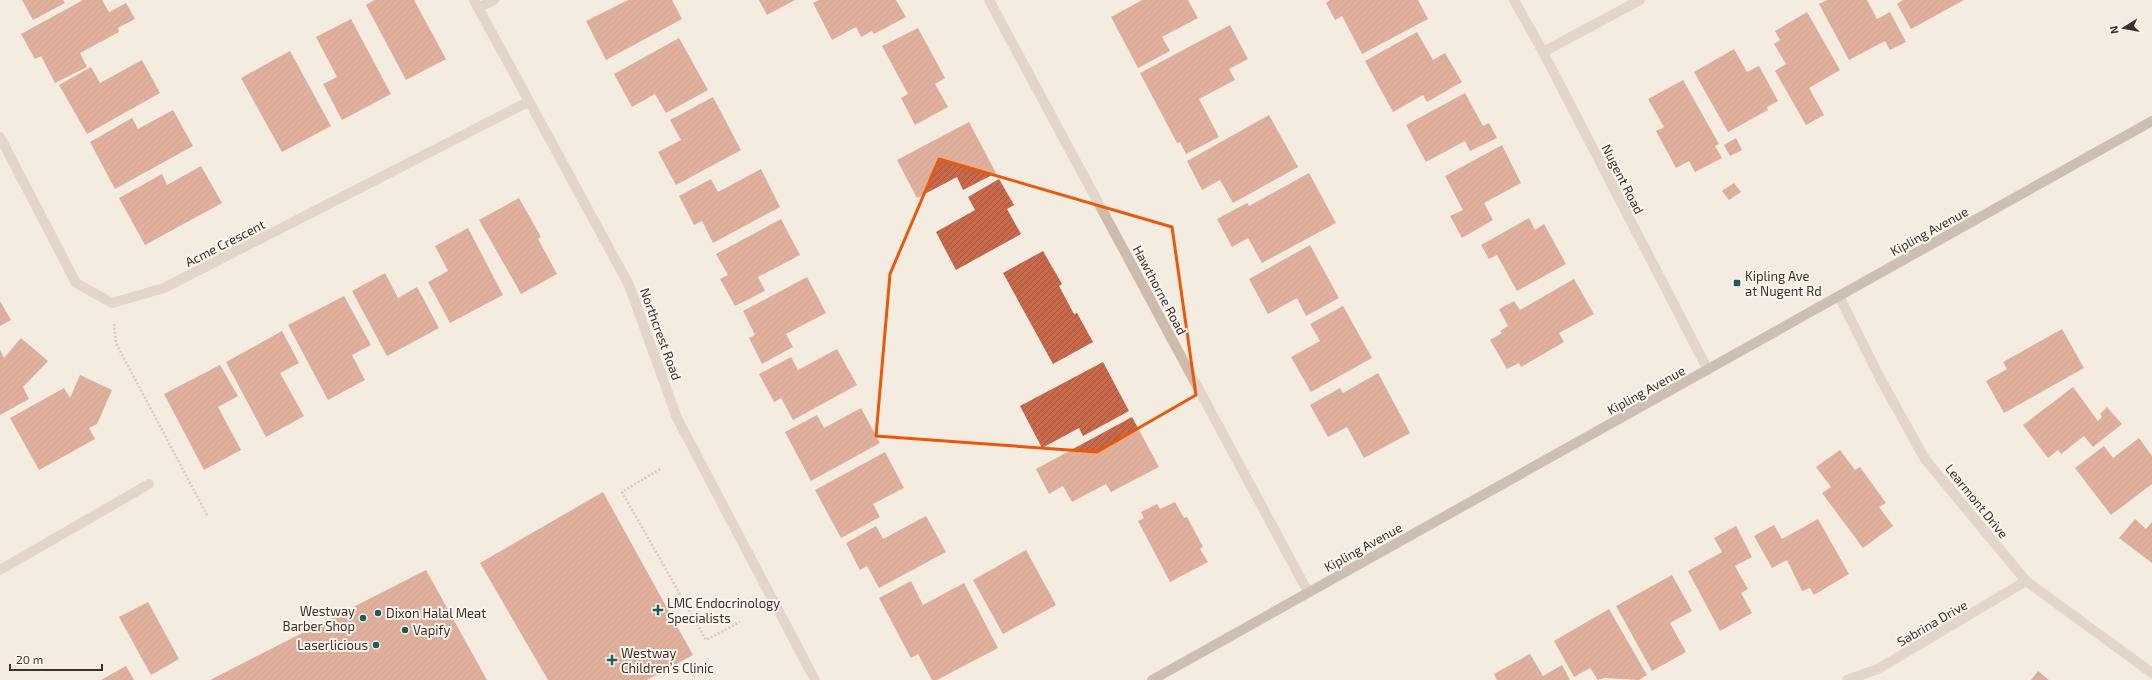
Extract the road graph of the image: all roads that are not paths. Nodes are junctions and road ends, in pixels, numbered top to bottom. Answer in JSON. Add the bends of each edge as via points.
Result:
{"nodes":[{"id":1,"x":494,"y":0,"type":"edge"},
{"id":2,"x":989,"y":0,"type":"edge"},
{"id":3,"x":1514,"y":0,"type":"edge"},
{"id":4,"x":1640,"y":0,"type":"edge"},
{"id":5,"x":476,"y":4,"type":"edge"},
{"id":6,"x":1543,"y":52,"type":"junction"},
{"id":7,"x":528,"y":102,"type":"junction"},
{"id":8,"x":2152,"y":121,"type":"edge"},
{"id":9,"x":0,"y":137,"type":"edge"},
{"id":10,"x":1839,"y":296,"type":"junction"},
{"id":11,"x":1708,"y":370,"type":"junction"},
{"id":12,"x":149,"y":484,"type":"dead end"},
{"id":13,"x":0,"y":570,"type":"edge"},
{"id":14,"x":2026,"y":581,"type":"junction"},
{"id":15,"x":1308,"y":592,"type":"junction"},
{"id":16,"x":2152,"y":673,"type":"edge"},
{"id":17,"x":815,"y":680,"type":"edge"},
{"id":18,"x":1152,"y":680,"type":"edge"},
{"id":19,"x":1847,"y":680,"type":"edge"}],
"edges":[{"from":1,"to":5,"type":"street"},
{"from":2,"to":15,"type":"street","name":"Hawthorne Road"},
{"from":3,"to":6,"type":"street","name":"Nugent Road"},
{"from":4,"to":6,"type":"street"},
{"from":5,"to":7,"type":"street","name":"Northcrest Road"},
{"from":6,"to":11,"type":"street","name":"Nugent Road"},
{"from":7,"to":9,"type":"street","name":"Acme Crescent","via":[[164,288],[112,303],[76,283]]},
{"from":7,"to":17,"type":"street","name":"Northcrest Road","via":[[629,285],[677,418]]},
{"from":8,"to":10,"type":"main road","name":"Kipling Avenue"},
{"from":10,"to":11,"type":"main road","name":"Kipling Avenue"},
{"from":10,"to":14,"type":"street","name":"Learmont Drive","via":[[1880,378],[1925,459]]},
{"from":11,"to":15,"type":"main road","name":"Kipling Avenue"},
{"from":12,"to":13,"type":"street"},
{"from":14,"to":16,"type":"street","name":"Learmont Drive"},
{"from":14,"to":19,"type":"street","name":"Sabrina Drive","via":[[1878,670]]},
{"from":15,"to":18,"type":"main road","name":"Kipling Avenue"}]}
